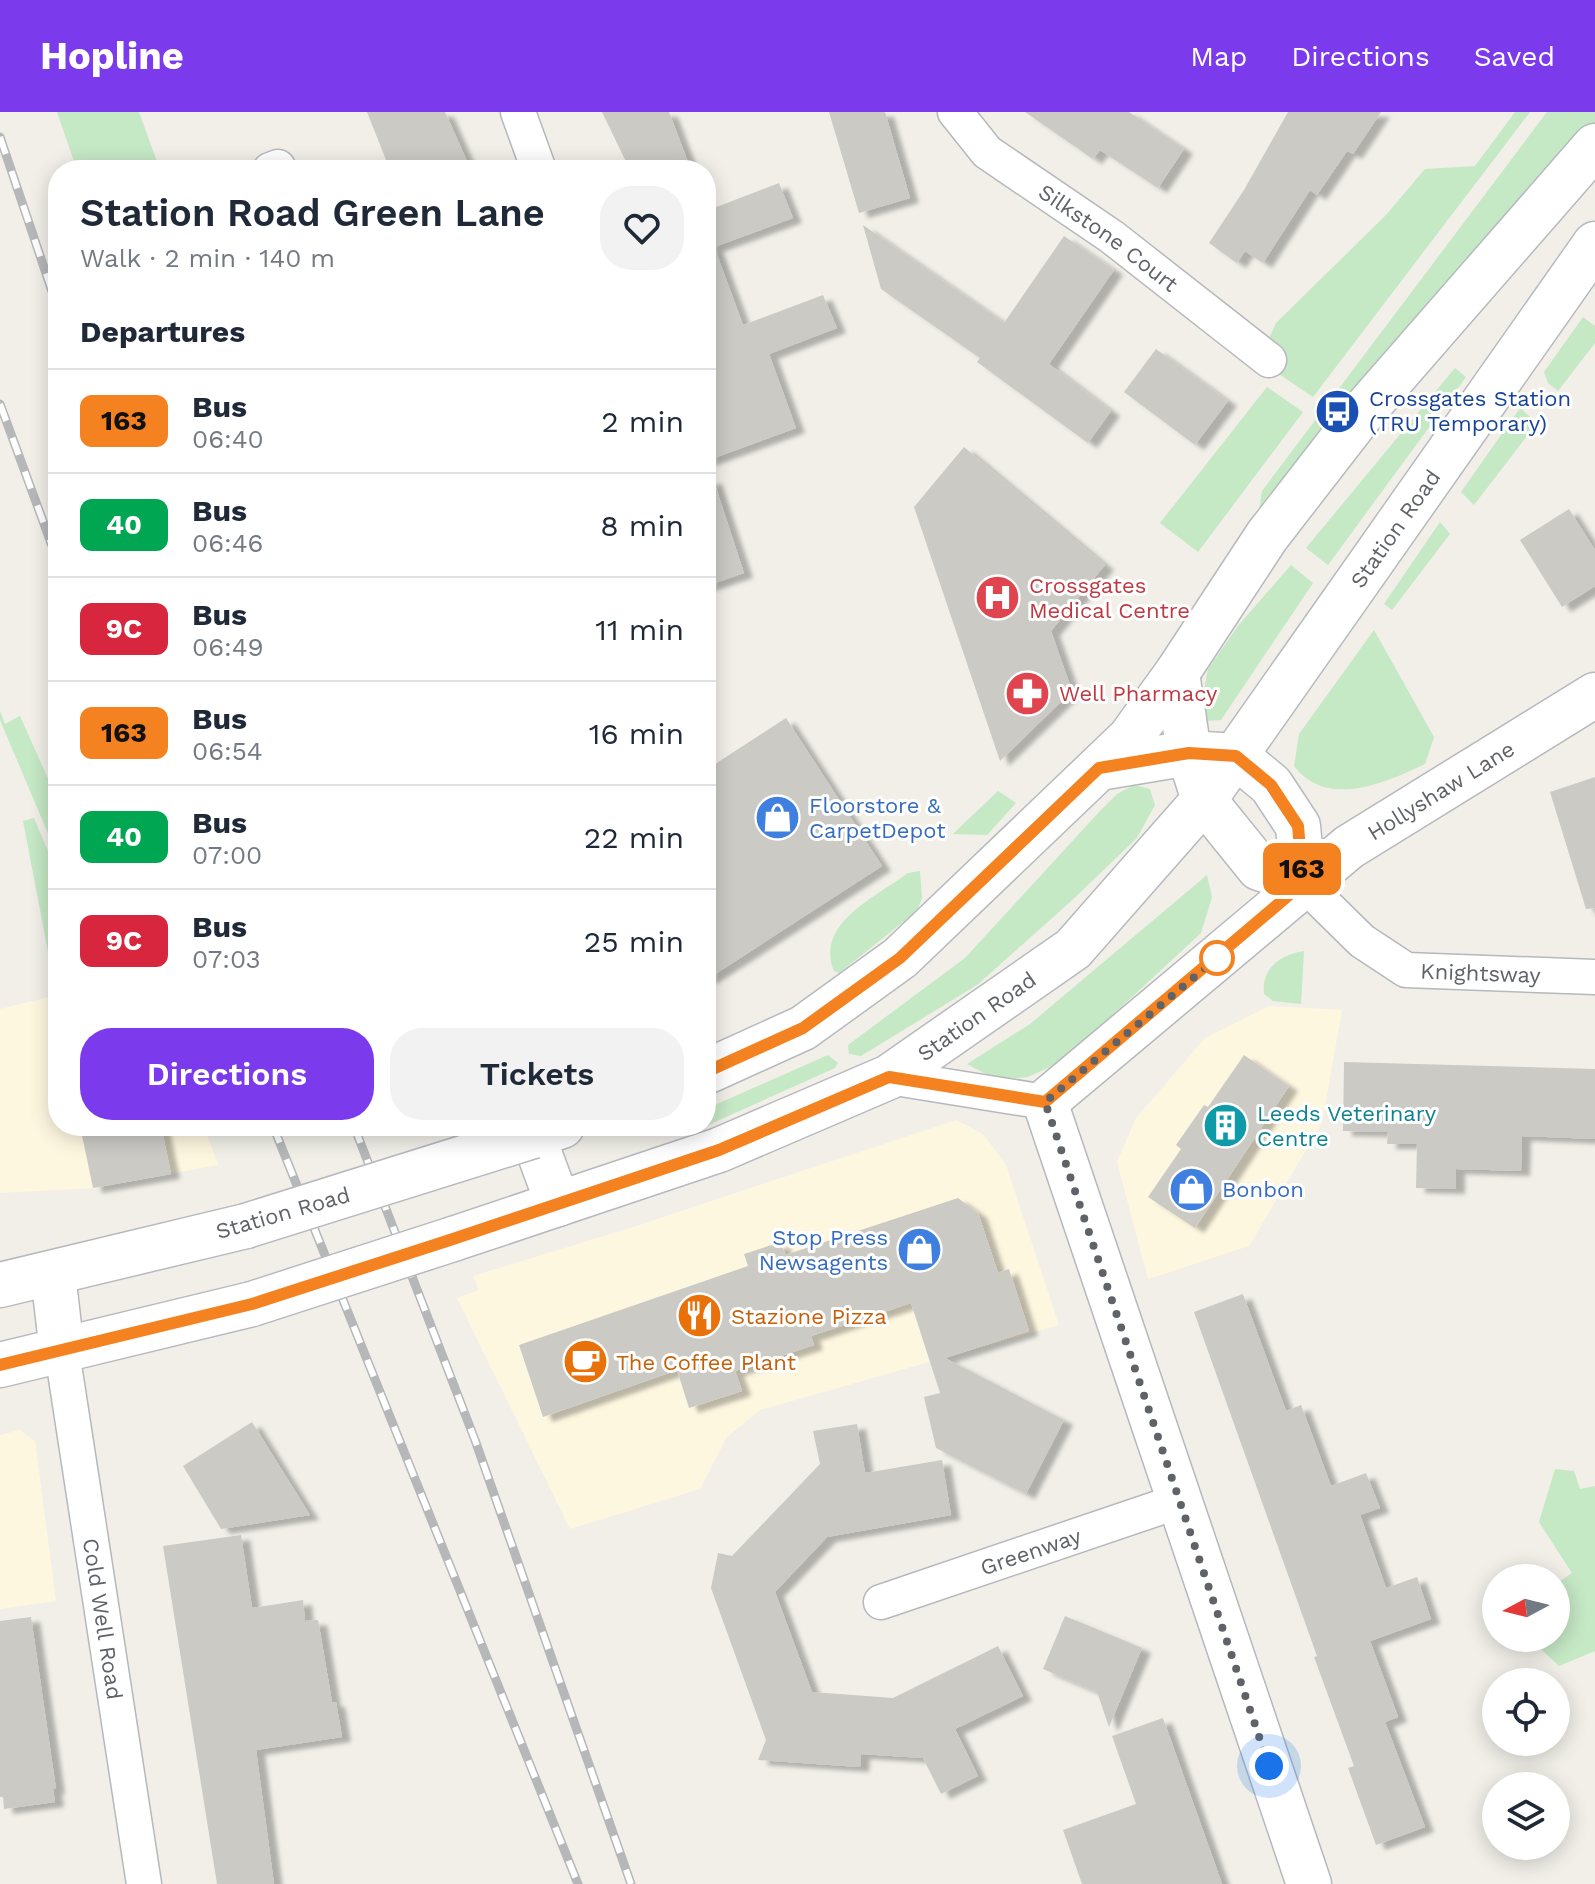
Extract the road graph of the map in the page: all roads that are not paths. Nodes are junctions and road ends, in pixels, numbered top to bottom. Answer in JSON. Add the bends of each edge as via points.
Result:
{"nodes":[{"id":1,"x":518,"y":112,"type":"edge"},
{"id":2,"x":955,"y":112,"type":"edge"},
{"id":3,"x":1595,"y":146,"type":"edge"},
{"id":4,"x":535,"y":160,"type":"edge"},
{"id":5,"x":1595,"y":244,"type":"edge"},
{"id":6,"x":1269,"y":360,"type":"dead end"},
{"id":7,"x":1177,"y":673,"type":"junction"},
{"id":8,"x":1595,"y":695,"type":"edge"},
{"id":9,"x":1189,"y":753,"type":"junction"},
{"id":10,"x":1236,"y":756,"type":"junction"},
{"id":11,"x":1099,"y":768,"type":"junction"},
{"id":12,"x":1204,"y":800,"type":"junction"},
{"id":13,"x":1303,"y":883,"type":"junction"},
{"id":14,"x":1595,"y":977,"type":"edge"},
{"id":15,"x":716,"y":1067,"type":"edge"},
{"id":16,"x":889,"y":1077,"type":"junction"},
{"id":17,"x":1045,"y":1102,"type":"junction"},
{"id":18,"x":521,"y":1136,"type":"edge"},
{"id":19,"x":543,"y":1136,"type":"edge"},
{"id":20,"x":558,"y":1204,"type":"junction"},
{"id":21,"x":53,"y":1274,"type":"junction"},
{"id":22,"x":0,"y":1285,"type":"edge"},
{"id":23,"x":62,"y":1352,"type":"junction"},
{"id":24,"x":0,"y":1365,"type":"edge"},
{"id":25,"x":1179,"y":1501,"type":"junction"},
{"id":26,"x":881,"y":1602,"type":"dead end"},
{"id":27,"x":144,"y":1884,"type":"edge"},
{"id":28,"x":1309,"y":1884,"type":"edge"}],
"edges":[{"from":1,"to":4,"type":"street"},
{"from":2,"to":6,"type":"street","name":"Silkstone Court","via":[[987,152],[1112,237]]},
{"from":3,"to":7,"type":"main road","via":[[1363,412],[1267,536]]},
{"from":5,"to":10,"type":"main road","name":"Station Road"},
{"from":7,"to":9,"type":"main road"},
{"from":7,"to":11,"type":"main road","via":[[1130,738]]},
{"from":8,"to":13,"type":"main road","name":"Hollyshaw Lane","via":[[1372,832]]},
{"from":9,"to":10,"type":"main road"},
{"from":9,"to":11,"type":"main road"},
{"from":9,"to":12,"type":"main road"},
{"from":10,"to":12,"type":"main road","name":"Station Road"},
{"from":10,"to":13,"type":"main road","via":[[1271,785],[1298,826]]},
{"from":11,"to":15,"type":"main road","via":[[900,958],[803,1028]]},
{"from":12,"to":13,"type":"main road","via":[[1259,868]]},
{"from":12,"to":16,"type":"main road","name":"Station Road","via":[[1073,949]]},
{"from":13,"to":14,"type":"street","name":"Knightsway","via":[[1362,941],[1406,970]]},
{"from":13,"to":17,"type":"main road","name":"Hollyshaw Lane"},
{"from":16,"to":17,"type":"street"},
{"from":16,"to":20,"type":"main road","name":"Station Road","via":[[719,1150]]},
{"from":17,"to":25,"type":"main road"},
{"from":18,"to":21,"type":"main road","name":"Station Road","bridge":true,"via":[[246,1226]]},
{"from":19,"to":20,"type":"main road"},
{"from":20,"to":23,"type":"main road","name":"Station Road","bridge":true,"via":[[252,1304]]},
{"from":21,"to":22,"type":"main road","name":"Station Road"},
{"from":21,"to":23,"type":"main road"},
{"from":23,"to":24,"type":"main road","name":"Station Road"},
{"from":23,"to":27,"type":"street","name":"Cold Well Road"},
{"from":25,"to":26,"type":"street","name":"Greenway"},
{"from":25,"to":28,"type":"main road"}]}
